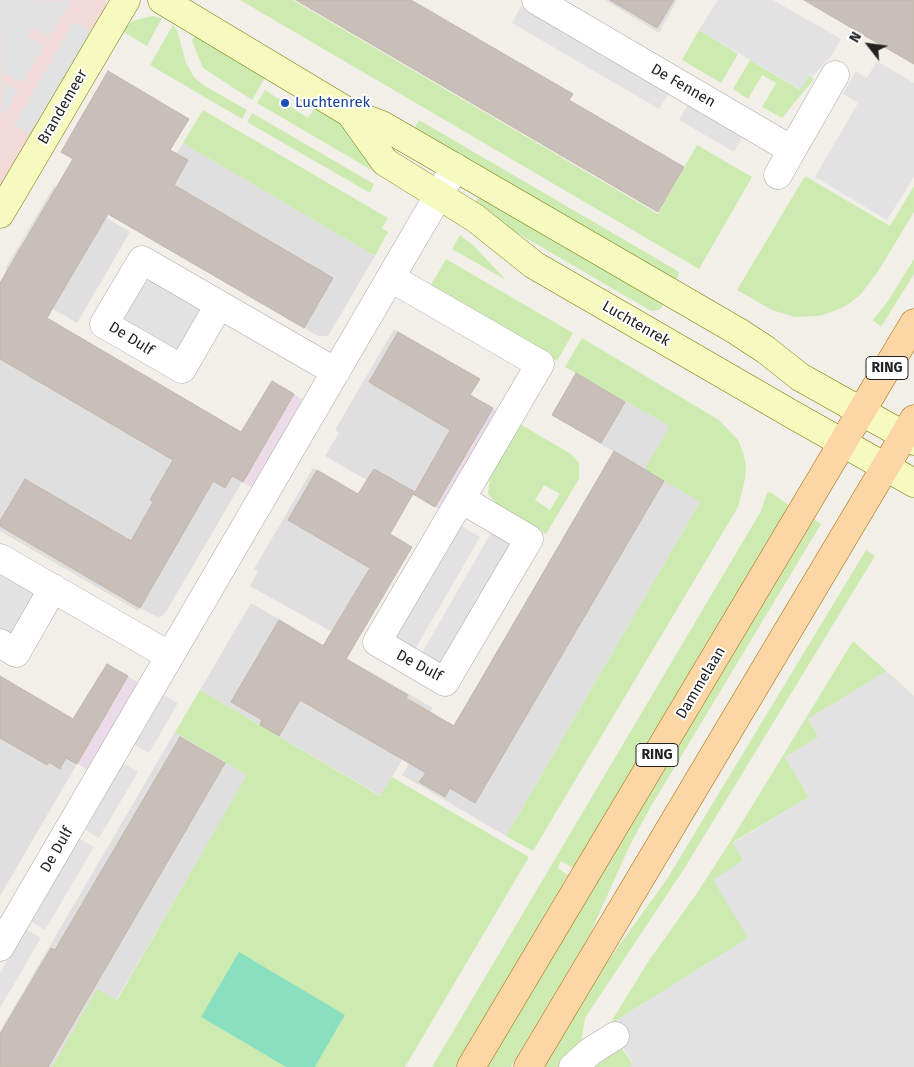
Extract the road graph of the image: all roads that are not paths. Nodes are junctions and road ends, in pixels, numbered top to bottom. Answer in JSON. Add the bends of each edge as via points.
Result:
{"nodes":[{"id":1,"x":126,"y":0,"type":"edge"},
{"id":2,"x":162,"y":0,"type":"edge"},
{"id":3,"x":547,"y":3,"type":"edge"},
{"id":4,"x":835,"y":75,"type":"dead end"},
{"id":5,"x":350,"y":114,"type":"junction"},
{"id":6,"x":792,"y":150,"type":"junction"},
{"id":7,"x":456,"y":167,"type":"junction"},
{"id":8,"x":778,"y":175,"type":"dead end"},
{"id":9,"x":439,"y":196,"type":"junction"},
{"id":10,"x":0,"y":214,"type":"edge"},
{"id":11,"x":391,"y":278,"type":"junction"},
{"id":12,"x":219,"y":305,"type":"dead end"},
{"id":13,"x":914,"y":324,"type":"edge"},
{"id":14,"x":336,"y":372,"type":"junction"},
{"id":15,"x":861,"y":413,"type":"junction"},
{"id":16,"x":911,"y":432,"type":"edge"},
{"id":17,"x":844,"y":443,"type":"junction"},
{"id":18,"x":886,"y":467,"type":"junction"},
{"id":19,"x":914,"y":483,"type":"edge"},
{"id":20,"x":461,"y":499,"type":"junction"},
{"id":21,"x":0,"y":558,"type":"edge"},
{"id":22,"x":53,"y":588,"type":"junction"},
{"id":23,"x":0,"y":643,"type":"edge"},
{"id":24,"x":170,"y":656,"type":"junction"},
{"id":25,"x":1,"y":941,"type":"edge"},
{"id":26,"x":616,"y":1036,"type":"dead end"},
{"id":27,"x":471,"y":1067,"type":"edge"},
{"id":28,"x":528,"y":1067,"type":"edge"},
{"id":29,"x":573,"y":1067,"type":"edge"}],
"edges":[{"from":1,"to":10,"type":"street","name":"Brandemeer"},
{"from":2,"to":5,"type":"street","name":"Luchtenrek"},
{"from":3,"to":6,"type":"street","name":"De Fennen"},
{"from":4,"to":6,"type":"street"},
{"from":5,"to":7,"type":"street","name":"Luchtenrek","via":[[382,125]]},
{"from":5,"to":9,"type":"street","name":"Luchtenrek","via":[[385,162]]},
{"from":6,"to":8,"type":"street"},
{"from":7,"to":9,"type":"street","name":"De Dulf"},
{"from":7,"to":15,"type":"street","name":"Luchtenrek","via":[[737,331],[800,377]]},
{"from":9,"to":11,"type":"street","name":"De Dulf"},
{"from":9,"to":17,"type":"street","name":"Luchtenrek","via":[[475,218],[534,265]]},
{"from":11,"to":14,"type":"street","name":"De Dulf"},
{"from":11,"to":20,"type":"street","name":"De Dulf","via":[[540,364]]},
{"from":12,"to":14,"type":"street"},
{"from":13,"to":15,"type":"main road","name":"Dammelaan","number":"RING"},
{"from":14,"to":24,"type":"street","name":"De Dulf"},
{"from":15,"to":16,"type":"street","name":"Luchtenrek"},
{"from":15,"to":17,"type":"main road","name":"Dammelaan","number":"RING"},
{"from":16,"to":18,"type":"main road"},
{"from":17,"to":18,"type":"street","name":"Luchtenrek"},
{"from":17,"to":27,"type":"main road","name":"Dammelaan","number":"RING"},
{"from":18,"to":19,"type":"street","name":"Luchtenrek"},
{"from":18,"to":28,"type":"main road"},
{"from":20,"to":20,"type":"street","name":"De Dulf","via":[[529,539],[445,682],[377,642]]},
{"from":21,"to":22,"type":"street"},
{"from":22,"to":23,"type":"street","via":[[16,652]]},
{"from":22,"to":24,"type":"street"},
{"from":24,"to":25,"type":"street","name":"De Dulf"},
{"from":26,"to":29,"type":"street"}]}
